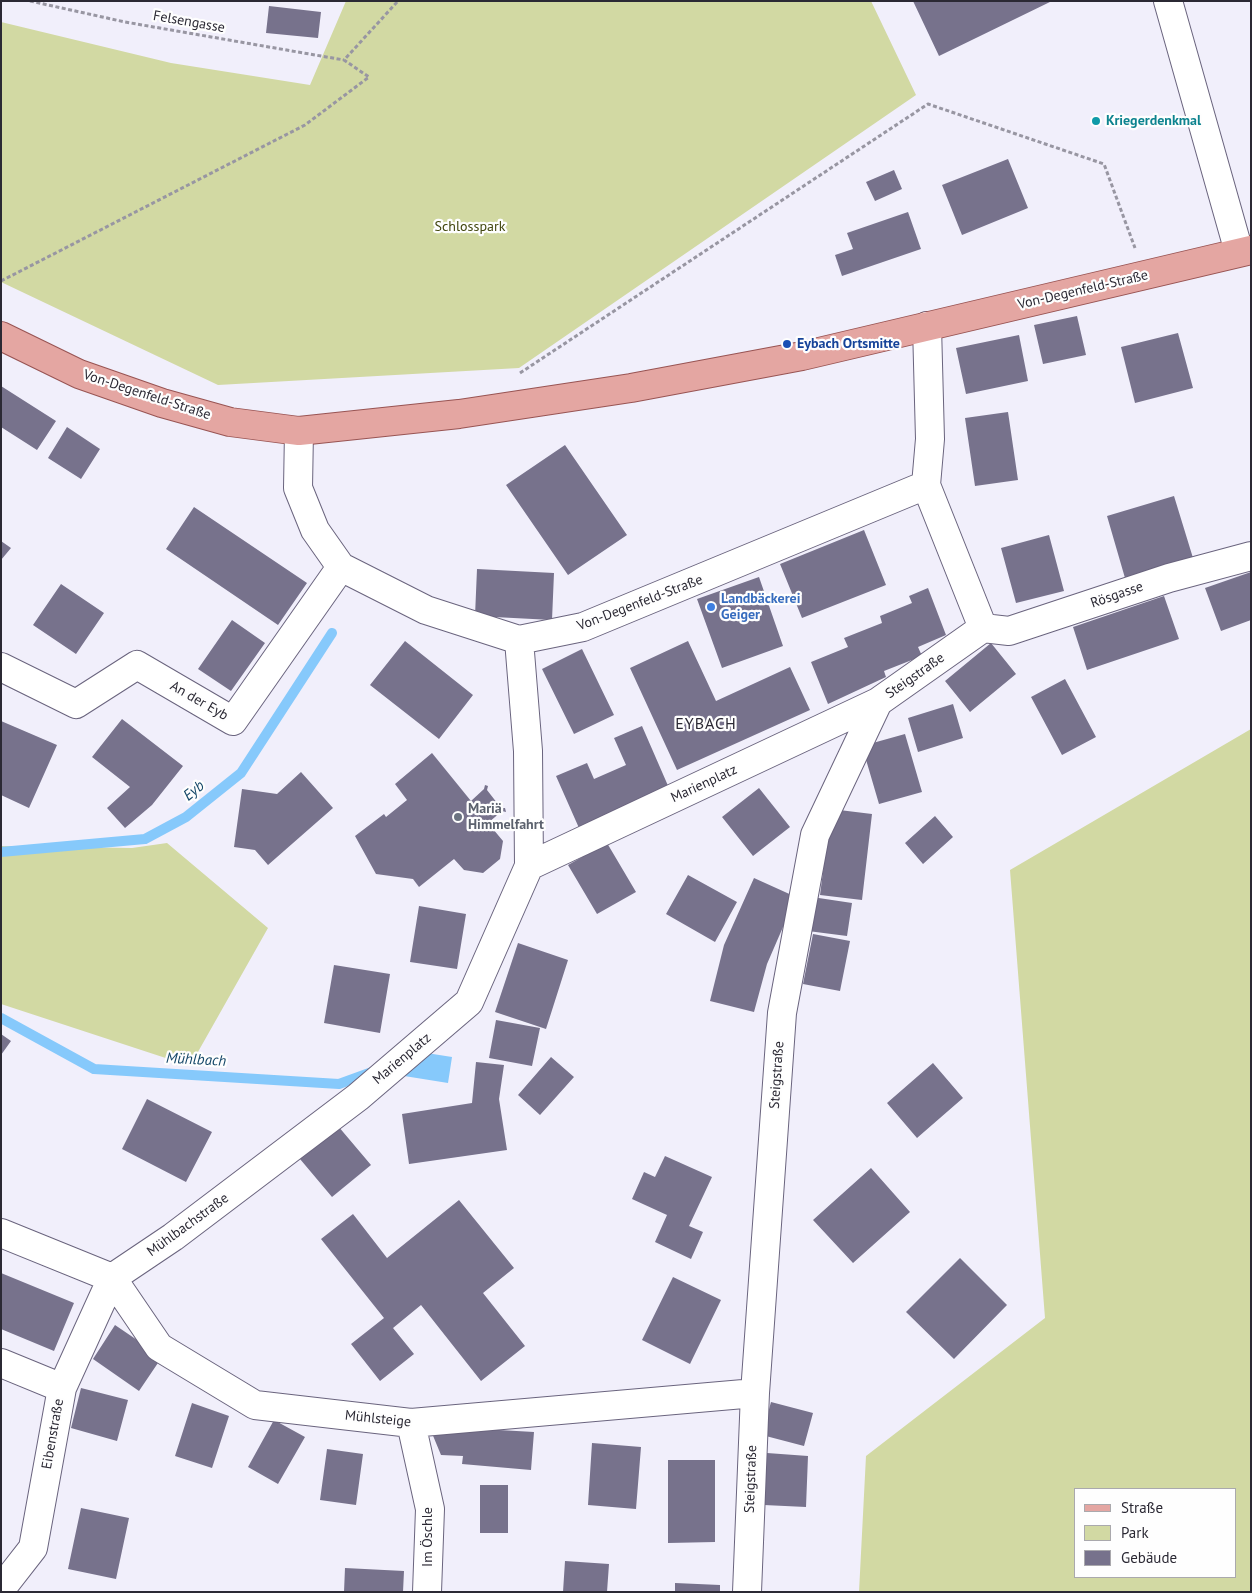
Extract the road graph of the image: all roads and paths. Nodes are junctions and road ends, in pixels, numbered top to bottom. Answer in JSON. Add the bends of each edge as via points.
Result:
{"nodes":[{"id":1,"x":30,"y":1,"type":"edge"},
{"id":2,"x":398,"y":1,"type":"edge"},
{"id":3,"x":1168,"y":1,"type":"edge"},
{"id":4,"x":344,"y":60,"type":"junction"},
{"id":5,"x":1245,"y":251,"type":"edge"},
{"id":6,"x":1145,"y":275,"type":"junction"},
{"id":7,"x":1,"y":281,"type":"edge"},
{"id":8,"x":926,"y":326,"type":"junction"},
{"id":9,"x":1,"y":336,"type":"edge"},
{"id":10,"x":517,"y":376,"type":"dead end"},
{"id":11,"x":299,"y":431,"type":"junction"},
{"id":12,"x":926,"y":485,"type":"junction"},
{"id":13,"x":1251,"y":556,"type":"edge"},
{"id":14,"x":341,"y":567,"type":"junction"},
{"id":15,"x":982,"y":628,"type":"junction"},
{"id":16,"x":519,"y":640,"type":"junction"},
{"id":17,"x":1,"y":667,"type":"edge"},
{"id":18,"x":878,"y":702,"type":"junction"},
{"id":19,"x":529,"y":866,"type":"junction"},
{"id":20,"x":358,"y":1097,"type":"joint"},
{"id":21,"x":1,"y":1233,"type":"edge"},
{"id":22,"x":112,"y":1278,"type":"junction"},
{"id":23,"x":1,"y":1363,"type":"edge"},
{"id":24,"x":62,"y":1388,"type":"junction"},
{"id":25,"x":755,"y":1392,"type":"junction"},
{"id":26,"x":411,"y":1423,"type":"junction"},
{"id":27,"x":1,"y":1590,"type":"edge"},
{"id":28,"x":427,"y":1592,"type":"edge"},
{"id":29,"x":747,"y":1592,"type":"edge"}],
"edges":[{"from":1,"to":4,"type":"path","name":"Felsengasse","via":[[124,22]]},
{"from":2,"to":4,"type":"path"},
{"from":3,"to":5,"type":"street","name":"Von-Degenfeld-Straße"},
{"from":4,"to":7,"type":"path","via":[[369,77],[305,125]]},
{"from":5,"to":6,"type":"main road","name":"Von-Degenfeld-Straße"},
{"from":6,"to":8,"type":"main road","name":"Von-Degenfeld-Straße"},
{"from":6,"to":10,"type":"path","via":[[1104,164],[928,104]]},
{"from":8,"to":11,"type":"main road","name":"Von-Degenfeld-Straße","via":[[802,356],[631,388],[459,414]]},
{"from":8,"to":12,"type":"street","via":[[930,439]]},
{"from":9,"to":11,"type":"main road","name":"Von-Degenfeld-Straße","via":[[79,374],[162,403],[230,422]]},
{"from":11,"to":14,"type":"street","name":"Von-Degenfeld-Straße","via":[[298,488],[314,530]]},
{"from":12,"to":15,"type":"street"},
{"from":12,"to":16,"type":"street","name":"Von-Degenfeld-Straße","via":[[583,628]]},
{"from":13,"to":15,"type":"street","name":"Rösgasse","via":[[1170,578],[1010,631]]},
{"from":14,"to":16,"type":"street","name":"Von-Degenfeld-Straße","via":[[426,610]]},
{"from":14,"to":17,"type":"street","name":"An der Eyb","via":[[232,721],[137,665],[76,704]]},
{"from":15,"to":18,"type":"street","name":"Steigstraße"},
{"from":16,"to":19,"type":"street","name":"Marienplatz","via":[[528,751]]},
{"from":18,"to":19,"type":"street","name":"Marienplatz"},
{"from":18,"to":25,"type":"street","name":"Steigstraße","via":[[814,835],[782,1013]]},
{"from":19,"to":20,"type":"street","name":"Marienplatz","via":[[469,1002]]},
{"from":20,"to":22,"type":"street","name":"Mühlbachstraße","via":[[173,1237]]},
{"from":21,"to":22,"type":"street"},
{"from":22,"to":24,"type":"street","name":"Eibenstraße"},
{"from":22,"to":26,"type":"street","name":"Mühlsteige","via":[[159,1347],[255,1405]]},
{"from":23,"to":24,"type":"street"},
{"from":24,"to":27,"type":"street","name":"Eibenstraße","via":[[33,1548]]},
{"from":25,"to":26,"type":"street","name":"Mühlsteige"},
{"from":25,"to":29,"type":"street","name":"Steigstraße"},
{"from":26,"to":28,"type":"street","name":"Im Öschle","via":[[430,1509]]}]}
